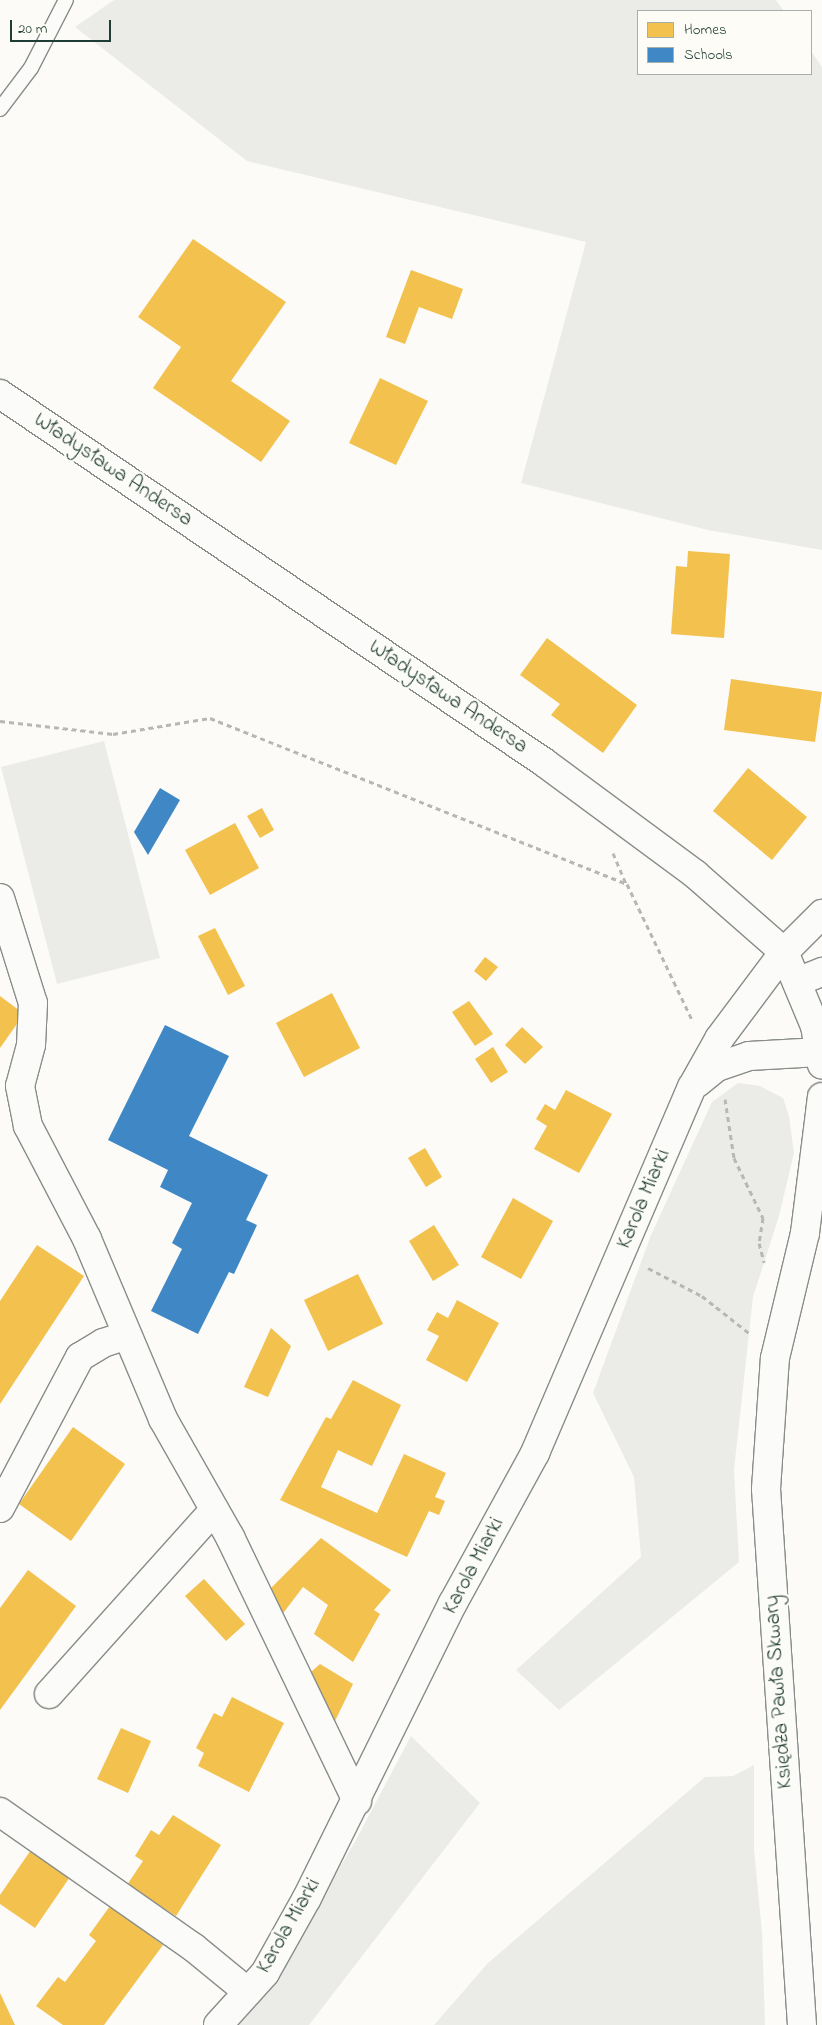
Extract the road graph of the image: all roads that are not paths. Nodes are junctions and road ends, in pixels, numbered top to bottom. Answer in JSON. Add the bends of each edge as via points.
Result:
{"nodes":[{"id":1,"x":66,"y":0,"type":"edge"},
{"id":2,"x":0,"y":109,"type":"edge"},
{"id":3,"x":0,"y":394,"type":"edge"},
{"id":4,"x":0,"y":898,"type":"edge"},
{"id":5,"x":822,"y":914,"type":"edge"},
{"id":6,"x":784,"y":952,"type":"junction"},
{"id":7,"x":822,"y":972,"type":"edge"},
{"id":8,"x":797,"y":982,"type":"junction"},
{"id":9,"x":821,"y":1058,"type":"edge"},
{"id":10,"x":711,"y":1064,"type":"junction"},
{"id":11,"x":822,"y":1096,"type":"edge"},
{"id":12,"x":127,"y":1335,"type":"junction"},
{"id":13,"x":0,"y":1508,"type":"edge"},
{"id":14,"x":214,"y":1510,"type":"junction"},
{"id":15,"x":49,"y":1694,"type":"dead end"},
{"id":16,"x":356,"y":1801,"type":"junction"},
{"id":17,"x":0,"y":1812,"type":"edge"},
{"id":18,"x":248,"y":1992,"type":"junction"},
{"id":19,"x":218,"y":2025,"type":"edge"},
{"id":20,"x":802,"y":2025,"type":"edge"}],
"edges":[{"from":1,"to":2,"type":"lane","via":[[31,68]]},
{"from":3,"to":6,"type":"street","name":"Władysława Andersa","via":[[545,763],[695,874]]},
{"from":4,"to":12,"type":"street","via":[[33,1003],[31,1044],[20,1086],[28,1126],[87,1239]]},
{"from":5,"to":6,"type":"street","name":"Karola Miarki"},
{"from":6,"to":8,"type":"street","name":"Władysława Andersa"},
{"from":6,"to":10,"type":"street","name":"Karola Miarki","via":[[747,998]]},
{"from":7,"to":8,"type":"street"},
{"from":8,"to":9,"type":"street","name":"Władysława Andersa","via":[[815,1026]]},
{"from":9,"to":10,"type":"street","name":"Karola Miarki","via":[[749,1056]]},
{"from":10,"to":16,"type":"street","name":"Karola Miarki","via":[[692,1087],[535,1453],[454,1602]]},
{"from":11,"to":20,"type":"street","name":"Księdza Pawła Skwary","via":[[805,1233],[775,1358],[766,1489]]},
{"from":12,"to":13,"type":"street","via":[[103,1343],[80,1357]]},
{"from":12,"to":14,"type":"street","via":[[164,1419]]},
{"from":14,"to":15,"type":"street"},
{"from":14,"to":16,"type":"street"},
{"from":16,"to":18,"type":"street","name":"Karola Miarki","via":[[265,1973]]},
{"from":17,"to":18,"type":"street","via":[[193,1948]]},
{"from":18,"to":19,"type":"street","name":"Karola Miarki"}]}
